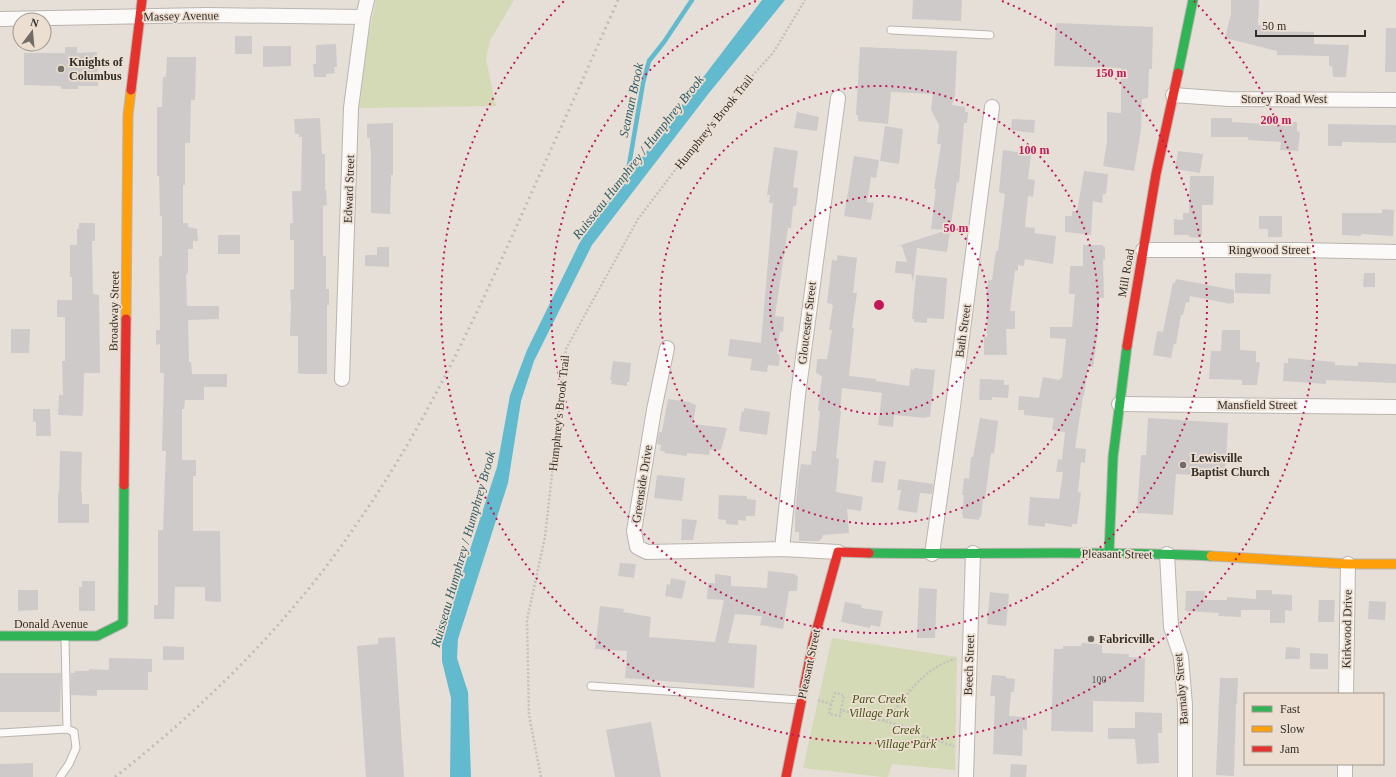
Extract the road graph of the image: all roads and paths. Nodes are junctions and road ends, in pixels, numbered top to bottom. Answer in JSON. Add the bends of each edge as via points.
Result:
{"nodes":[{"id":1,"x":142,"y":0,"type":"edge"},
{"id":2,"x":367,"y":0,"type":"edge"},
{"id":3,"x":805,"y":0,"type":"edge"},
{"id":4,"x":1193,"y":0,"type":"edge"},
{"id":5,"x":139,"y":16,"type":"junction"},
{"id":6,"x":363,"y":17,"type":"junction"},
{"id":7,"x":0,"y":19,"type":"edge"},
{"id":8,"x":891,"y":30,"type":"dead end"},
{"id":9,"x":990,"y":35,"type":"dead end"},
{"id":10,"x":1173,"y":95,"type":"junction"},
{"id":11,"x":838,"y":98,"type":"dead end"},
{"id":12,"x":1396,"y":100,"type":"edge"},
{"id":13,"x":992,"y":107,"type":"dead end"},
{"id":14,"x":1143,"y":250,"type":"junction"},
{"id":15,"x":1396,"y":252,"type":"edge"},
{"id":16,"x":667,"y":348,"type":"dead end"},
{"id":17,"x":342,"y":379,"type":"dead end"},
{"id":18,"x":1119,"y":404,"type":"junction"},
{"id":19,"x":1396,"y":407,"type":"edge"},
{"id":20,"x":782,"y":550,"type":"junction"},
{"id":21,"x":838,"y":552,"type":"junction"},
{"id":22,"x":973,"y":553,"type":"junction"},
{"id":23,"x":1110,"y":553,"type":"junction"},
{"id":24,"x":932,"y":554,"type":"junction"},
{"id":25,"x":1166,"y":554,"type":"junction"},
{"id":26,"x":1348,"y":564,"type":"junction"},
{"id":27,"x":1396,"y":564,"type":"edge"},
{"id":28,"x":123,"y":623,"type":"joint"},
{"id":29,"x":0,"y":636,"type":"edge"},
{"id":30,"x":65,"y":636,"type":"junction"},
{"id":31,"x":970,"y":655,"type":"junction"},
{"id":32,"x":591,"y":686,"type":"dead end"},
{"id":33,"x":1346,"y":693,"type":"edge"},
{"id":34,"x":801,"y":700,"type":"junction"},
{"id":35,"x":831,"y":704,"type":"junction"},
{"id":36,"x":841,"y":710,"type":"junction"},
{"id":37,"x":883,"y":720,"type":"junction"},
{"id":38,"x":67,"y":729,"type":"junction"},
{"id":39,"x":0,"y":733,"type":"edge"},
{"id":40,"x":967,"y":749,"type":"junction"},
{"id":41,"x":1345,"y":765,"type":"edge"},
{"id":42,"x":60,"y":777,"type":"edge"},
{"id":43,"x":541,"y":777,"type":"edge"},
{"id":44,"x":786,"y":777,"type":"edge"},
{"id":45,"x":966,"y":777,"type":"edge"},
{"id":46,"x":1185,"y":777,"type":"edge"},
{"id":47,"x":1345,"y":777,"type":"edge"}],
"edges":[{"from":1,"to":5,"type":"street","name":"Broadway Street"},
{"from":2,"to":6,"type":"street","name":"Edward Street"},
{"from":3,"to":43,"type":"path","name":"Humphrey's Brook Trail","via":[[773,53],[720,111],[638,219],[566,349],[545,537],[527,620],[529,715]]},
{"from":4,"to":10,"type":"street","name":"Mill Road"},
{"from":5,"to":6,"type":"street","name":"Massey Avenue"},
{"from":5,"to":7,"type":"street","name":"Massey Avenue"},
{"from":5,"to":28,"type":"street","name":"Broadway Street","via":[[128,115]]},
{"from":6,"to":17,"type":"street","name":"Edward Street","via":[[352,108]]},
{"from":8,"to":9,"type":"lane"},
{"from":10,"to":12,"type":"street","name":"Storey Road West","via":[[1229,99]]},
{"from":10,"to":14,"type":"street","name":"Mill Road"},
{"from":11,"to":20,"type":"street","name":"Gloucester Street","via":[[798,395]]},
{"from":13,"to":24,"type":"street","name":"Bath Street"},
{"from":14,"to":15,"type":"street","name":"Ringwood Street"},
{"from":14,"to":18,"type":"street","name":"Mill Road"},
{"from":16,"to":20,"type":"street","name":"Greenside Drive","via":[[634,531],[637,546],[647,552]]},
{"from":18,"to":19,"type":"street","name":"Mansfield Street"},
{"from":18,"to":23,"type":"street","name":"Mill Road","via":[[1113,457]]},
{"from":20,"to":21,"type":"street","name":"Pleasant Street"},
{"from":21,"to":24,"type":"street","name":"Pleasant Street"},
{"from":21,"to":34,"type":"street","name":"Pleasant Street","via":[[813,643]]},
{"from":22,"to":23,"type":"street","name":"Pleasant Street"},
{"from":22,"to":24,"type":"street","name":"Pleasant Street"},
{"from":22,"to":31,"type":"street","name":"Beech Street"},
{"from":23,"to":25,"type":"street","name":"Pleasant Street"},
{"from":25,"to":26,"type":"street","name":"Pleasant Street"},
{"from":25,"to":46,"type":"street","name":"Barnaby Street","via":[[1171,627],[1181,657],[1186,705]]},
{"from":26,"to":27,"type":"street","name":"Pleasant Street"},
{"from":26,"to":33,"type":"street","name":"Kirkwood Drive"},
{"from":28,"to":30,"type":"street","name":"Donald Avenue","via":[[97,636]]},
{"from":29,"to":30,"type":"street","name":"Donald Avenue"},
{"from":30,"to":38,"type":"lane"},
{"from":31,"to":37,"type":"path","via":[[946,661],[921,678],[889,718]]},
{"from":31,"to":40,"type":"street","name":"Beech Street"},
{"from":32,"to":34,"type":"lane"},
{"from":34,"to":35,"type":"path","via":[[818,700]]},
{"from":34,"to":44,"type":"street","name":"Pleasant Street"},
{"from":35,"to":36,"type":"path","via":[[829,714],[840,716]]},
{"from":35,"to":36,"type":"path","via":[[834,693],[844,695]]},
{"from":36,"to":37,"type":"path"},
{"from":37,"to":40,"type":"path","via":[[907,727],[917,734]]},
{"from":38,"to":39,"type":"lane"},
{"from":38,"to":42,"type":"lane","via":[[74,732],[76,748]]},
{"from":40,"to":45,"type":"street","name":"Beech Street"},
{"from":41,"to":47,"type":"street"}]}
